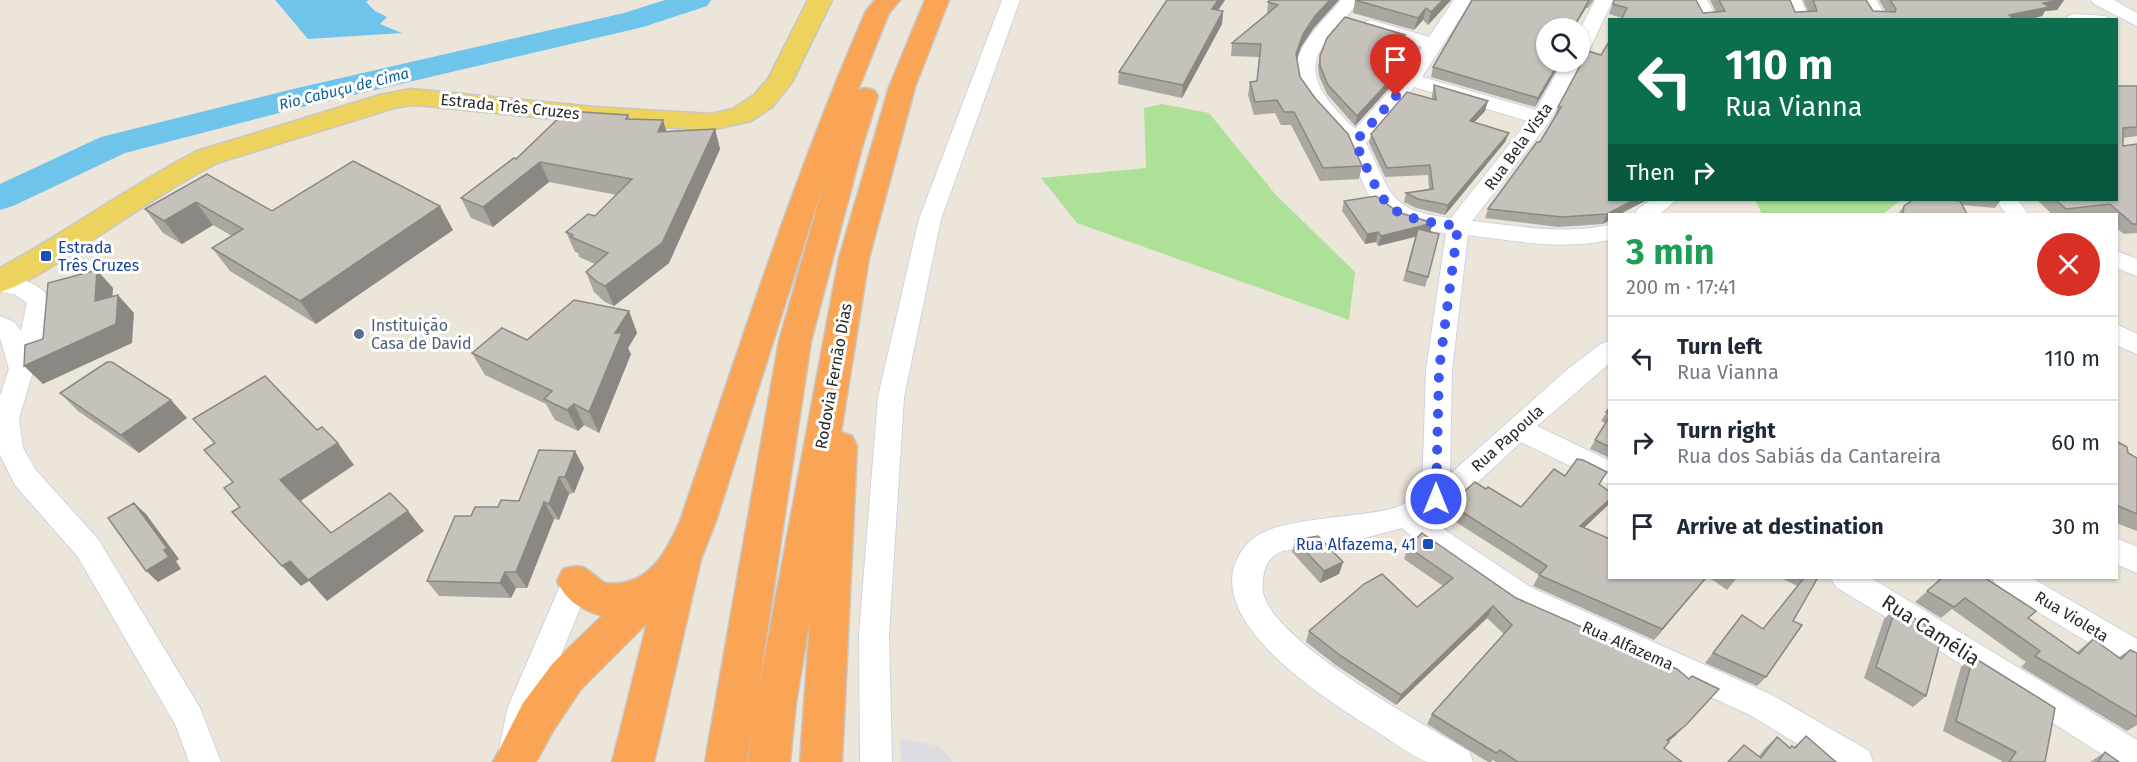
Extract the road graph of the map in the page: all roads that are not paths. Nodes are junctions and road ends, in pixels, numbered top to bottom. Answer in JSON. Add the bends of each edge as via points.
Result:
{"nodes":[{"id":1,"x":819,"y":0,"type":"edge"},
{"id":2,"x":888,"y":0,"type":"edge"},
{"id":3,"x":897,"y":0,"type":"edge"},
{"id":4,"x":937,"y":0,"type":"edge"},
{"id":5,"x":1011,"y":0,"type":"edge"},
{"id":6,"x":1351,"y":0,"type":"edge"},
{"id":7,"x":1463,"y":0,"type":"edge"},
{"id":8,"x":1604,"y":0,"type":"edge"},
{"id":9,"x":1698,"y":0,"type":"edge"},
{"id":10,"x":1792,"y":0,"type":"edge"},
{"id":11,"x":1867,"y":0,"type":"edge"},
{"id":12,"x":2100,"y":0,"type":"edge"},
{"id":13,"x":1336,"y":16,"type":"junction"},
{"id":14,"x":1708,"y":18,"type":"edge"},
{"id":15,"x":1800,"y":18,"type":"edge"},
{"id":16,"x":1878,"y":18,"type":"edge"},
{"id":17,"x":2118,"y":20,"type":"edge"},
{"id":18,"x":2137,"y":21,"type":"edge"},
{"id":19,"x":1590,"y":28,"type":"edge"},
{"id":20,"x":1434,"y":44,"type":"junction"},
{"id":21,"x":1567,"y":72,"type":"edge"},
{"id":22,"x":1410,"y":80,"type":"junction"},
{"id":23,"x":1542,"y":118,"type":"junction"},
{"id":24,"x":1355,"y":142,"type":"junction"},
{"id":25,"x":1664,"y":201,"type":"edge"},
{"id":26,"x":1647,"y":213,"type":"edge"},
{"id":27,"x":1458,"y":226,"type":"junction"},
{"id":28,"x":1608,"y":232,"type":"edge"},
{"id":29,"x":858,"y":244,"type":"junction"},
{"id":30,"x":2118,"y":260,"type":"edge"},
{"id":31,"x":2137,"y":268,"type":"edge"},
{"id":32,"x":0,"y":283,"type":"edge"},
{"id":33,"x":0,"y":326,"type":"edge"},
{"id":34,"x":2118,"y":334,"type":"edge"},
{"id":35,"x":2137,"y":345,"type":"edge"},
{"id":36,"x":1606,"y":357,"type":"edge"},
{"id":37,"x":21,"y":368,"type":"junction"},
{"id":38,"x":1518,"y":429,"type":"junction"},
{"id":39,"x":1608,"y":473,"type":"edge"},
{"id":40,"x":1436,"y":499,"type":"junction"},
{"id":41,"x":1406,"y":515,"type":"junction"},
{"id":42,"x":2118,"y":551,"type":"edge"},
{"id":43,"x":682,"y":559,"type":"junction"},
{"id":44,"x":2137,"y":561,"type":"edge"},
{"id":45,"x":1848,"y":579,"type":"edge"},
{"id":46,"x":2009,"y":579,"type":"edge"},
{"id":47,"x":576,"y":581,"type":"joint"},
{"id":48,"x":652,"y":592,"type":"junction"},
{"id":49,"x":2137,"y":655,"type":"edge"},
{"id":50,"x":2137,"y":758,"type":"edge"},
{"id":51,"x":205,"y":762,"type":"edge"},
{"id":52,"x":513,"y":762,"type":"edge"},
{"id":53,"x":633,"y":762,"type":"edge"},
{"id":54,"x":726,"y":762,"type":"edge"},
{"id":55,"x":769,"y":762,"type":"edge"},
{"id":56,"x":821,"y":762,"type":"edge"},
{"id":57,"x":876,"y":762,"type":"edge"},
{"id":58,"x":1457,"y":762,"type":"edge"},
{"id":59,"x":1857,"y":762,"type":"edge"}],
"edges":[{"from":1,"to":32,"type":"main road","name":"Estrada Três Cruzes","via":[[779,82],[742,115],[711,122],[427,98],[389,100],[207,157]]},
{"from":2,"to":43,"type":"highway","via":[[878,11],[835,113],[702,510]]},
{"from":3,"to":54,"type":"highway","via":[[849,144],[795,341]]},
{"from":4,"to":29,"type":"highway","name":"Rodovia Fernão Dias","via":[[902,87]]},
{"from":5,"to":57,"type":"street","via":[[930,219],[891,397],[874,635]]},
{"from":6,"to":13,"type":"street"},
{"from":7,"to":20,"type":"street"},
{"from":8,"to":19,"type":"street"},
{"from":9,"to":14,"type":"street"},
{"from":10,"to":15,"type":"street"},
{"from":11,"to":16,"type":"street"},
{"from":12,"to":18,"type":"street"},
{"from":13,"to":20,"type":"street"},
{"from":13,"to":24,"type":"street","via":[[1310,51],[1305,69],[1311,91]]},
{"from":17,"to":18,"type":"street"},
{"from":20,"to":22,"type":"street"},
{"from":21,"to":23,"type":"street","name":"Rua Bela Vista"},
{"from":22,"to":23,"type":"street"},
{"from":22,"to":24,"type":"street"},
{"from":23,"to":27,"type":"street","name":"Rua Bela Vista"},
{"from":24,"to":27,"type":"street","via":[[1386,204],[1421,222]]},
{"from":25,"to":26,"type":"street"},
{"from":27,"to":28,"type":"street","via":[[1560,238]]},
{"from":27,"to":40,"type":"street","via":[[1439,370]]},
{"from":29,"to":55,"type":"highway","name":"Rodovia Fernão Dias"},
{"from":29,"to":56,"type":"highway","via":[[836,500]]},
{"from":30,"to":31,"type":"street"},
{"from":32,"to":37,"type":"street","name":"Estrada Três Cruzes","via":[[31,291],[39,301]]},
{"from":33,"to":37,"type":"street","via":[[7,329],[16,343]]},
{"from":34,"to":35,"type":"street"},
{"from":36,"to":38,"type":"street","name":"Rua Papoula","via":[[1559,390]]},
{"from":37,"to":51,"type":"street","name":"Estrada Três Cruzes","via":[[6,418],[10,448],[25,477],[88,548],[189,720]]},
{"from":38,"to":39,"type":"street"},
{"from":38,"to":40,"type":"street","name":"Rua Papoula"},
{"from":40,"to":41,"type":"street","name":"Rua Papoula"},
{"from":41,"to":58,"type":"street","name":"Rua Papoula","via":[[1268,544],[1255,555],[1244,582],[1245,593],[1263,623],[1296,657]]},
{"from":41,"to":59,"type":"street","name":"Rua Alfazema","via":[[1522,597],[1761,705]]},
{"from":42,"to":44,"type":"street"},
{"from":43,"to":48,"type":"highway"},
{"from":43,"to":53,"type":"highway"},
{"from":45,"to":50,"type":"street","name":"Rua Camélia"},
{"from":46,"to":49,"type":"street","name":"Rua Violeta"},
{"from":47,"to":48,"type":"highway","via":[[597,600],[617,601]]},
{"from":47,"to":52,"type":"street","via":[[524,707]]},
{"from":48,"to":52,"type":"highway","via":[[567,676]]}]}
